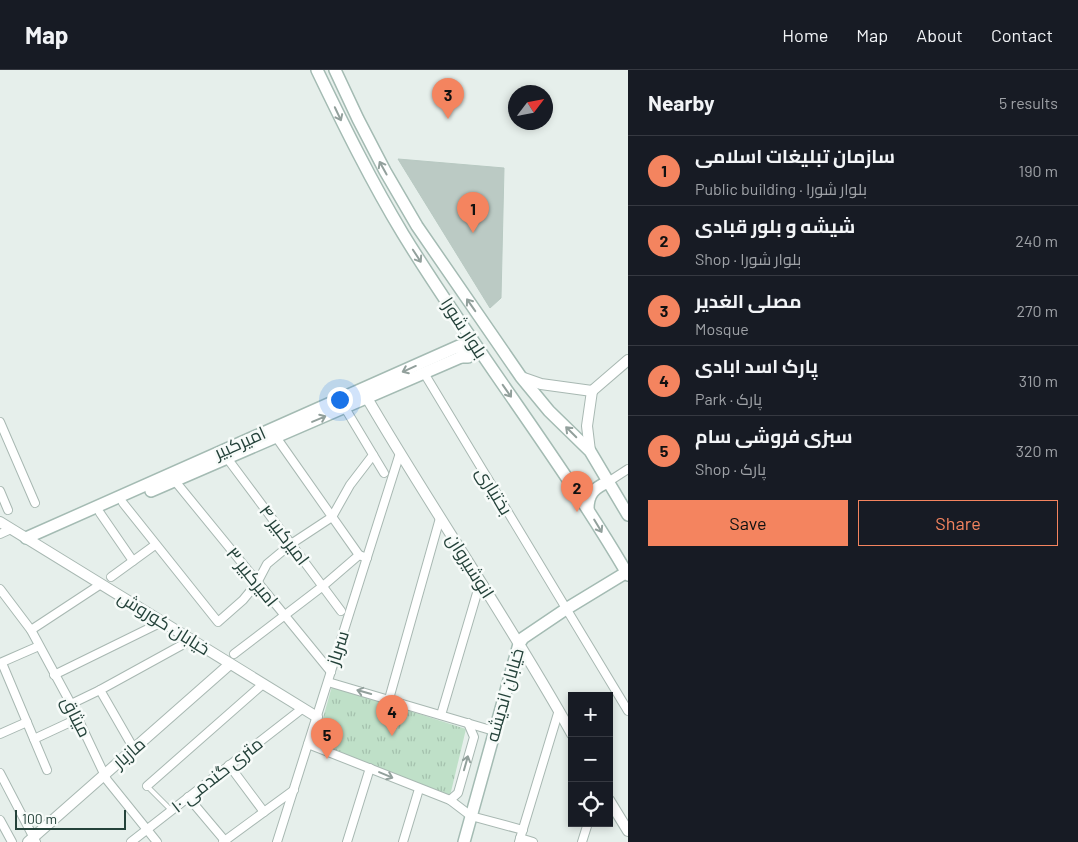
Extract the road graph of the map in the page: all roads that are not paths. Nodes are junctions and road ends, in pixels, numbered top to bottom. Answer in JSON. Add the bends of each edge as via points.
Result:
{"nodes":[{"id":1,"x":317,"y":70,"type":"edge"},
{"id":2,"x":335,"y":70,"type":"edge"},
{"id":3,"x":466,"y":331,"type":"junction"},
{"id":4,"x":457,"y":353,"type":"junction"},
{"id":5,"x":483,"y":357,"type":"junction"},
{"id":6,"x":628,"y":360,"type":"edge"},
{"id":7,"x":424,"y":374,"type":"junction"},
{"id":8,"x":521,"y":376,"type":"junction"},
{"id":9,"x":592,"y":391,"type":"junction"},
{"id":10,"x":367,"y":398,"type":"junction"},
{"id":11,"x":345,"y":408,"type":"junction"},
{"id":12,"x":0,"y":422,"type":"edge"},
{"id":13,"x":276,"y":437,"type":"junction"},
{"id":14,"x":590,"y":451,"type":"junction"},
{"id":15,"x":400,"y":453,"type":"junction"},
{"id":16,"x":373,"y":455,"type":"junction"},
{"id":17,"x":227,"y":458,"type":"junction"},
{"id":18,"x":628,"y":469,"type":"edge"},
{"id":19,"x":384,"y":473,"type":"dead end"},
{"id":20,"x":174,"y":481,"type":"junction"},
{"id":21,"x":608,"y":482,"type":"junction"},
{"id":22,"x":154,"y":485,"type":"junction"},
{"id":23,"x":0,"y":491,"type":"edge"},
{"id":24,"x":35,"y":503,"type":"dead end"},
{"id":25,"x":123,"y":503,"type":"junction"},
{"id":26,"x":588,"y":509,"type":"junction"},
{"id":27,"x":8,"y":510,"type":"dead end"},
{"id":28,"x":100,"y":513,"type":"junction"},
{"id":29,"x":628,"y":516,"type":"edge"},
{"id":30,"x":332,"y":517,"type":"junction"},
{"id":31,"x":440,"y":518,"type":"junction"},
{"id":32,"x":0,"y":522,"type":"edge"},
{"id":33,"x":11,"y":528,"type":"junction"},
{"id":34,"x":0,"y":534,"type":"edge"},
{"id":35,"x":29,"y":540,"type":"junction"},
{"id":36,"x":291,"y":544,"type":"junction"},
{"id":37,"x":155,"y":545,"type":"junction"},
{"id":38,"x":363,"y":557,"type":"junction"},
{"id":39,"x":133,"y":561,"type":"junction"},
{"id":40,"x":627,"y":574,"type":"edge"},
{"id":41,"x":111,"y":577,"type":"dead end"},
{"id":42,"x":257,"y":583,"type":"junction"},
{"id":43,"x":480,"y":583,"type":"junction"},
{"id":44,"x":101,"y":584,"type":"junction"},
{"id":45,"x":323,"y":586,"type":"junction"},
{"id":46,"x":0,"y":589,"type":"edge"},
{"id":47,"x":566,"y":609,"type":"junction"},
{"id":48,"x":342,"y":611,"type":"dead end"},
{"id":49,"x":284,"y":616,"type":"junction"},
{"id":50,"x":162,"y":622,"type":"junction"},
{"id":51,"x":31,"y":630,"type":"junction"},
{"id":52,"x":191,"y":640,"type":"junction"},
{"id":53,"x":519,"y":644,"type":"junction"},
{"id":54,"x":39,"y":646,"type":"junction"},
{"id":55,"x":232,"y":659,"type":"junction"},
{"id":56,"x":1,"y":663,"type":"edge"},
{"id":57,"x":331,"y":672,"type":"junction"},
{"id":58,"x":54,"y":675,"type":"junction"},
{"id":59,"x":328,"y":682,"type":"junction"},
{"id":60,"x":263,"y":684,"type":"junction"},
{"id":61,"x":100,"y":690,"type":"junction"},
{"id":62,"x":389,"y":699,"type":"junction"},
{"id":63,"x":71,"y":704,"type":"junction"},
{"id":64,"x":303,"y":708,"type":"junction"},
{"id":65,"x":559,"y":710,"type":"junction"},
{"id":66,"x":628,"y":711,"type":"edge"},
{"id":67,"x":441,"y":714,"type":"junction"},
{"id":68,"x":317,"y":717,"type":"junction"},
{"id":69,"x":78,"y":719,"type":"junction"},
{"id":70,"x":27,"y":722,"type":"junction"},
{"id":71,"x":468,"y":723,"type":"junction"},
{"id":72,"x":568,"y":727,"type":"edge"},
{"id":73,"x":494,"y":731,"type":"junction"},
{"id":74,"x":0,"y":734,"type":"edge"},
{"id":75,"x":34,"y":739,"type":"junction"},
{"id":76,"x":308,"y":744,"type":"junction"},
{"id":77,"x":134,"y":749,"type":"junction"},
{"id":78,"x":229,"y":765,"type":"junction"},
{"id":79,"x":370,"y":768,"type":"junction"},
{"id":80,"x":48,"y":770,"type":"dead end"},
{"id":81,"x":0,"y":773,"type":"edge"},
{"id":82,"x":105,"y":775,"type":"junction"},
{"id":83,"x":147,"y":786,"type":"joint"},
{"id":84,"x":418,"y":789,"type":"junction"},
{"id":85,"x":294,"y":790,"type":"junction"},
{"id":86,"x":188,"y":797,"type":"junction"},
{"id":87,"x":450,"y":800,"type":"junction"},
{"id":88,"x":613,"y":807,"type":"edge"},
{"id":89,"x":171,"y":810,"type":"junction"},
{"id":90,"x":264,"y":812,"type":"junction"},
{"id":91,"x":471,"y":816,"type":"junction"},
{"id":92,"x":0,"y":820,"type":"edge"},
{"id":93,"x":587,"y":827,"type":"edge"},
{"id":94,"x":147,"y":829,"type":"junction"},
{"id":95,"x":522,"y":830,"type":"junction"},
{"id":96,"x":3,"y":831,"type":"edge"},
{"id":97,"x":628,"y":831,"type":"edge"},
{"id":98,"x":32,"y":840,"type":"edge"},
{"id":99,"x":520,"y":840,"type":"edge"},
{"id":100,"x":225,"y":841,"type":"edge"},
{"id":101,"x":12,"y":842,"type":"edge"},
{"id":102,"x":131,"y":842,"type":"edge"},
{"id":103,"x":157,"y":842,"type":"edge"},
{"id":104,"x":277,"y":842,"type":"edge"},
{"id":105,"x":347,"y":842,"type":"edge"},
{"id":106,"x":403,"y":842,"type":"edge"},
{"id":107,"x":464,"y":842,"type":"edge"},
{"id":108,"x":534,"y":842,"type":"edge"},
{"id":109,"x":582,"y":842,"type":"edge"}],
"edges":[{"from":1,"to":3,"type":"main road","name":"بلوار شورا","one_way":true,"via":[[370,177]]},
{"from":8,"to":2,"type":"main road","name":"بلوار شورا","one_way":true,"via":[[417,226],[371,145]]},
{"from":3,"to":4,"type":"main road"},
{"from":3,"to":5,"type":"main road","name":"بلوار شورا"},
{"from":4,"to":5,"type":"main road"},
{"from":4,"to":7,"type":"main road","name":"امیرکبیر"},
{"from":4,"to":22,"type":"main road","name":"امیرکبیر","one_way":true},
{"from":5,"to":26,"type":"main road","name":"بلوار شورا","one_way":true},
{"from":6,"to":9,"type":"street"},
{"from":7,"to":10,"type":"main road","name":"امیرکبیر"},
{"from":7,"to":47,"type":"street","name":"بختیاری"},
{"from":8,"to":9,"type":"street","via":[[541,384]]},
{"from":14,"to":8,"type":"main road","name":"بلوار شورا","one_way":true,"via":[[549,411]]},
{"from":9,"to":14,"type":"street","via":[[587,426]]},
{"from":10,"to":11,"type":"main road","name":"امیرکبیر"},
{"from":10,"to":15,"type":"street","name":"انوشیروان"},
{"from":13,"to":11,"type":"main road","name":"امیرکبیر","one_way":true},
{"from":11,"to":16,"type":"street"},
{"from":12,"to":24,"type":"street"},
{"from":13,"to":17,"type":"main road","name":"امیرکبیر"},
{"from":13,"to":30,"type":"street"},
{"from":14,"to":21,"type":"main road","name":"بلوار شورا"},
{"from":15,"to":31,"type":"street","name":"انوشیروان"},
{"from":15,"to":38,"type":"street","name":"سرباز"},
{"from":16,"to":19,"type":"street"},
{"from":16,"to":30,"type":"street","via":[[350,485]]},
{"from":17,"to":20,"type":"main road","name":"امیرکبیر"},
{"from":17,"to":36,"type":"street","name":"امیرکبیر ۴"},
{"from":18,"to":21,"type":"street"},
{"from":20,"to":22,"type":"main road","name":"امیرکبیر"},
{"from":20,"to":42,"type":"street","name":"امیرکبیر ۳"},
{"from":21,"to":26,"type":"main road","via":[[592,492]]},
{"from":21,"to":29,"type":"main road","name":"بلوار شورا"},
{"from":22,"to":25,"type":"main road","name":"امیرکبیر"},
{"from":22,"to":35,"type":"main road","name":"امیرکبیر"},
{"from":23,"to":27,"type":"street"},
{"from":25,"to":28,"type":"main road","name":"امیرکبیر"},
{"from":25,"to":37,"type":"street"},
{"from":26,"to":40,"type":"main road","name":"بلوار شورا","one_way":true},
{"from":28,"to":35,"type":"main road","name":"امیرکبیر"},
{"from":28,"to":39,"type":"street"},
{"from":30,"to":36,"type":"street"},
{"from":30,"to":38,"type":"street"},
{"from":31,"to":43,"type":"street","name":"انوشیروان"},
{"from":31,"to":62,"type":"street"},
{"from":32,"to":33,"type":"street","name":"خیابان کوروش"},
{"from":33,"to":34,"type":"street"},
{"from":33,"to":35,"type":"street","name":"خیابان کوروش"},
{"from":35,"to":44,"type":"street","name":"خیابان کوروش"},
{"from":36,"to":42,"type":"street","via":[[267,564]]},
{"from":36,"to":45,"type":"street","name":"امیرکبیر ۴"},
{"from":37,"to":39,"type":"street"},
{"from":37,"to":42,"type":"street","via":[[218,622],[244,600]]},
{"from":38,"to":45,"type":"street"},
{"from":38,"to":57,"type":"street","name":"سرباز"},
{"from":39,"to":41,"type":"street"},
{"from":40,"to":47,"type":"main road","name":"خیابان اندیشه"},
{"from":42,"to":49,"type":"street","name":"امیرکبیر ۳"},
{"from":43,"to":53,"type":"street","name":"انوشیروان"},
{"from":43,"to":67,"type":"street"},
{"from":44,"to":50,"type":"street","name":"خیابان کوروش"},
{"from":44,"to":51,"type":"street"},
{"from":45,"to":48,"type":"street","name":"امیرکبیر ۴"},
{"from":45,"to":49,"type":"street"},
{"from":46,"to":51,"type":"street","name":"میثاق"},
{"from":47,"to":53,"type":"main road","name":"خیابان اندیشه"},
{"from":47,"to":66,"type":"street","name":"بختیاری"},
{"from":49,"to":55,"type":"street"},
{"from":49,"to":57,"type":"street","name":"امیرکبیر ۳"},
{"from":50,"to":52,"type":"street","name":"خیابان کوروش"},
{"from":50,"to":58,"type":"street"},
{"from":51,"to":54,"type":"street","name":"میثاق"},
{"from":52,"to":55,"type":"street","name":"خیابان کوروش"},
{"from":52,"to":61,"type":"street"},
{"from":53,"to":65,"type":"street","name":"انوشیروان"},
{"from":53,"to":73,"type":"main road","name":"خیابان اندیشه"},
{"from":54,"to":56,"type":"street"},
{"from":54,"to":58,"type":"street","name":"میثاق"},
{"from":55,"to":60,"type":"street","name":"خیابان کوروش"},
{"from":55,"to":77,"type":"street","name":"مازیار"},
{"from":56,"to":70,"type":"street"},
{"from":57,"to":59,"type":"street","name":"سرباز"},
{"from":58,"to":63,"type":"street","name":"میثاق"},
{"from":62,"to":59,"type":"street","one_way":true},
{"from":59,"to":68,"type":"street","name":"سرباز"},
{"from":60,"to":64,"type":"street","name":"خیابان کوروش"},
{"from":60,"to":83,"type":"street"},
{"from":61,"to":63,"type":"street"},
{"from":61,"to":77,"type":"street"},
{"from":62,"to":67,"type":"street"},
{"from":63,"to":69,"type":"street","name":"میثاق"},
{"from":64,"to":68,"type":"street","name":"خیابان کوروش"},
{"from":64,"to":78,"type":"street","name":"۱۰ متری گندمی"},
{"from":65,"to":72,"type":"street","name":"انوشیروان"},
{"from":65,"to":95,"type":"street"},
{"from":67,"to":71,"type":"street"},
{"from":68,"to":76,"type":"street","name":"سرباز"},
{"from":69,"to":75,"type":"street"},
{"from":69,"to":82,"type":"street","name":"میثاق"},
{"from":70,"to":74,"type":"street"},
{"from":70,"to":75,"type":"street"},
{"from":71,"to":73,"type":"street"},
{"from":87,"to":71,"type":"street","one_way":true,"via":[[458,793],[474,737]]},
{"from":73,"to":91,"type":"main road","name":"خیابان اندیشه"},
{"from":75,"to":80,"type":"street"},
{"from":76,"to":79,"type":"street"},
{"from":76,"to":85,"type":"street","name":"سرباز"},
{"from":77,"to":82,"type":"street","name":"مازیار"},
{"from":78,"to":86,"type":"street","name":"۱۰ متری گندمی"},
{"from":78,"to":90,"type":"street"},
{"from":79,"to":84,"type":"street","one_way":true},
{"from":79,"to":105,"type":"street"},
{"from":81,"to":98,"type":"street"},
{"from":82,"to":94,"type":"street","name":"میثاق"},
{"from":82,"to":98,"type":"street","name":"مازیار"},
{"from":83,"to":89,"type":"lane"},
{"from":84,"to":87,"type":"street"},
{"from":84,"to":106,"type":"street"},
{"from":85,"to":90,"type":"street"},
{"from":85,"to":104,"type":"street","name":"سرباز"},
{"from":86,"to":89,"type":"street","name":"۱۰ متری گندمی"},
{"from":86,"to":100,"type":"street"},
{"from":87,"to":91,"type":"street"},
{"from":88,"to":97,"type":"street"},
{"from":89,"to":94,"type":"street","name":"۱۰ متری گندمی"},
{"from":90,"to":100,"type":"street"},
{"from":91,"to":95,"type":"street"},
{"from":91,"to":107,"type":"main road","name":"خیابان اندیشه"},
{"from":92,"to":96,"type":"street"},
{"from":93,"to":109,"type":"street"},
{"from":94,"to":102,"type":"street","name":"۱۰ متری گندمی"},
{"from":94,"to":103,"type":"street","name":"میثاق"},
{"from":95,"to":99,"type":"street"},
{"from":96,"to":101,"type":"street"},
{"from":99,"to":108,"type":"street"}]}
